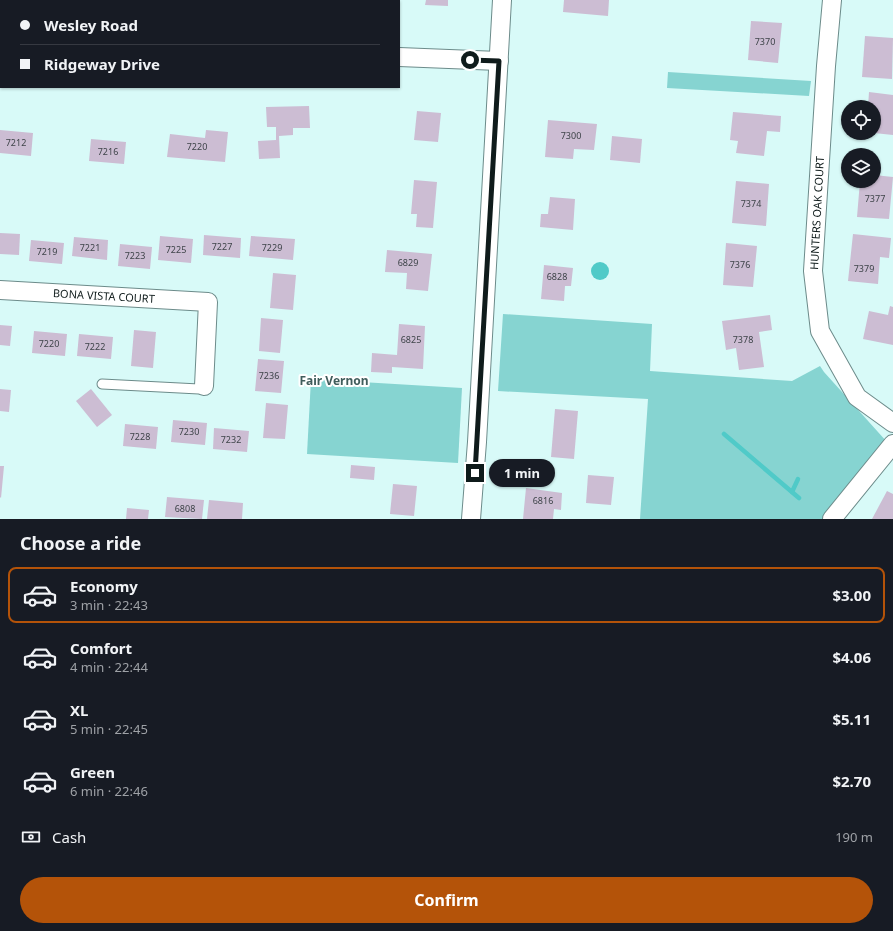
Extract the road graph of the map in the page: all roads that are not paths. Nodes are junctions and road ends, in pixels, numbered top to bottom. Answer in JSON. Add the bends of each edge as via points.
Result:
{"nodes":[{"id":1,"x":502,"y":0,"type":"edge"},
{"id":2,"x":832,"y":0,"type":"edge"},
{"id":3,"x":400,"y":57,"type":"edge"},
{"id":4,"x":499,"y":61,"type":"junction"},
{"id":5,"x":0,"y":290,"type":"edge"},
{"id":6,"x":102,"y":384,"type":"dead end"},
{"id":7,"x":204,"y":386,"type":"joint"},
{"id":8,"x":893,"y":423,"type":"edge"},
{"id":9,"x":893,"y":444,"type":"edge"},
{"id":10,"x":471,"y":519,"type":"edge"},
{"id":11,"x":832,"y":519,"type":"edge"}],
"edges":[{"from":1,"to":4,"type":"street"},
{"from":2,"to":8,"type":"street","name":"HUNTERS OAK COURT","via":[[813,271],[820,331],[857,397]]},
{"from":3,"to":4,"type":"street"},
{"from":4,"to":10,"type":"street"},
{"from":5,"to":7,"type":"street","name":"BONA VISTA COURT","via":[[208,302]]},
{"from":6,"to":7,"type":"lane","via":[[199,389]]},
{"from":9,"to":11,"type":"street"}]}
